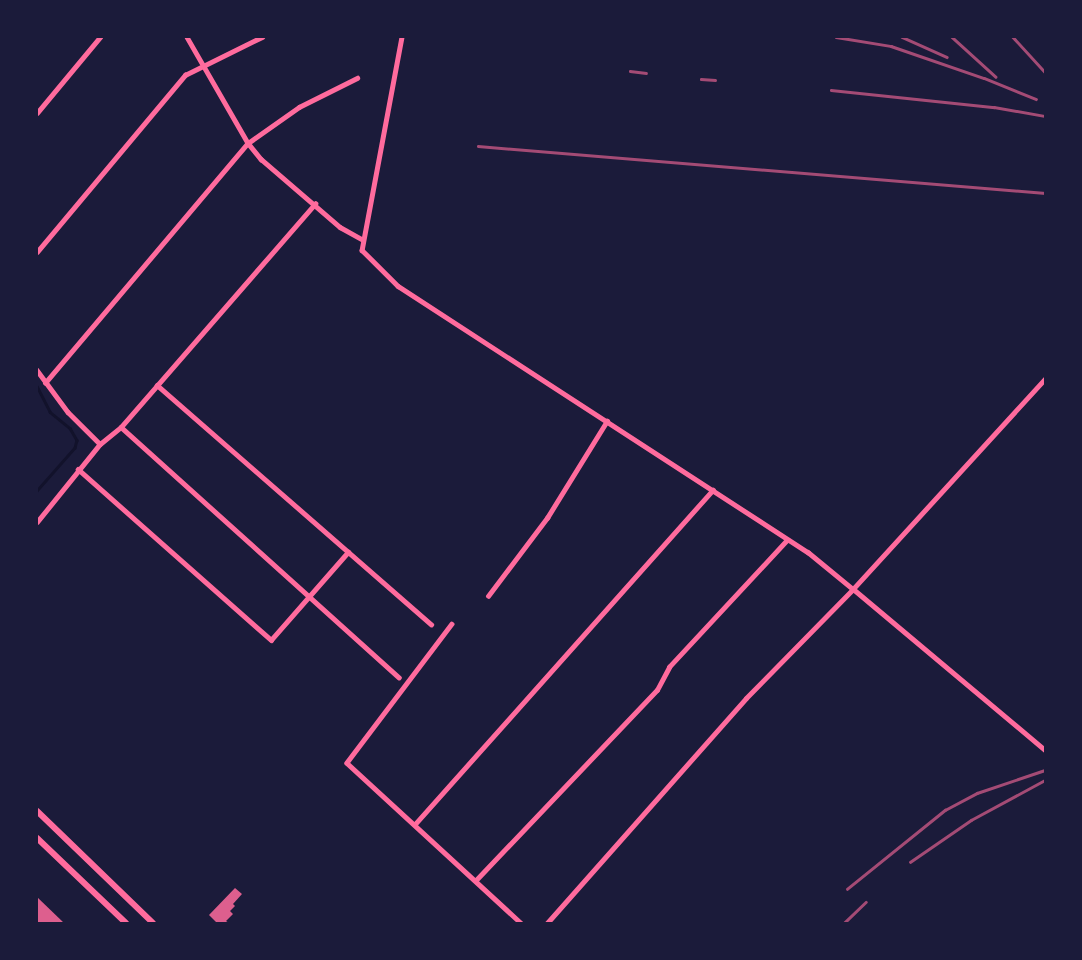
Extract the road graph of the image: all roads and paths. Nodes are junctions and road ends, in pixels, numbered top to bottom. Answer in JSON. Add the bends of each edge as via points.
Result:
{"nodes":[{"id":1,"x":100,"y":37,"type":"edge"},
{"id":2,"x":187,"y":37,"type":"edge"},
{"id":3,"x":262,"y":37,"type":"edge"},
{"id":4,"x":402,"y":37,"type":"edge"},
{"id":5,"x":204,"y":66,"type":"junction"},
{"id":6,"x":357,"y":78,"type":"dead end"},
{"id":7,"x":37,"y":113,"type":"edge"},
{"id":8,"x":248,"y":143,"type":"junction"},
{"id":9,"x":315,"y":204,"type":"junction"},
{"id":10,"x":363,"y":240,"type":"junction"},
{"id":11,"x":37,"y":252,"type":"edge"},
{"id":12,"x":37,"y":370,"type":"edge"},
{"id":13,"x":1045,"y":379,"type":"edge"},
{"id":14,"x":45,"y":383,"type":"junction"},
{"id":15,"x":157,"y":386,"type":"junction"},
{"id":16,"x":607,"y":421,"type":"junction"},
{"id":17,"x":121,"y":427,"type":"junction"},
{"id":18,"x":100,"y":444,"type":"junction"},
{"id":19,"x":78,"y":469,"type":"junction"},
{"id":20,"x":713,"y":490,"type":"junction"},
{"id":21,"x":37,"y":522,"type":"edge"},
{"id":22,"x":787,"y":540,"type":"junction"},
{"id":23,"x":348,"y":552,"type":"junction"},
{"id":24,"x":853,"y":589,"type":"junction"},
{"id":25,"x":488,"y":596,"type":"dead end"},
{"id":26,"x":308,"y":597,"type":"junction"},
{"id":27,"x":431,"y":624,"type":"dead end"},
{"id":28,"x":452,"y":624,"type":"dead end"},
{"id":29,"x":398,"y":677,"type":"dead end"},
{"id":30,"x":1045,"y":750,"type":"edge"},
{"id":31,"x":37,"y":811,"type":"edge"},
{"id":32,"x":416,"y":823,"type":"junction"},
{"id":33,"x":37,"y":838,"type":"edge"},
{"id":34,"x":476,"y":880,"type":"junction"},
{"id":35,"x":125,"y":923,"type":"edge"},
{"id":36,"x":152,"y":923,"type":"edge"},
{"id":37,"x":521,"y":923,"type":"edge"},
{"id":38,"x":547,"y":923,"type":"edge"}],
"edges":[{"from":1,"to":7,"type":"street"},
{"from":2,"to":5,"type":"street"},
{"from":3,"to":5,"type":"street"},
{"from":4,"to":10,"type":"street"},
{"from":5,"to":8,"type":"street"},
{"from":5,"to":11,"type":"street","via":[[185,75]]},
{"from":6,"to":8,"type":"street","via":[[299,107]]},
{"from":8,"to":9,"type":"street"},
{"from":8,"to":14,"type":"street"},
{"from":9,"to":10,"type":"street"},
{"from":9,"to":15,"type":"street"},
{"from":10,"to":16,"type":"street","via":[[362,250],[398,286]]},
{"from":12,"to":14,"type":"street"},
{"from":13,"to":24,"type":"street"},
{"from":14,"to":18,"type":"street"},
{"from":15,"to":17,"type":"street"},
{"from":15,"to":23,"type":"street"},
{"from":16,"to":20,"type":"street"},
{"from":16,"to":25,"type":"street","via":[[547,518]]},
{"from":17,"to":18,"type":"street"},
{"from":17,"to":26,"type":"street"},
{"from":18,"to":19,"type":"street"},
{"from":19,"to":21,"type":"street"},
{"from":19,"to":26,"type":"street","via":[[271,639]]},
{"from":20,"to":22,"type":"street"},
{"from":20,"to":32,"type":"street"},
{"from":22,"to":24,"type":"street"},
{"from":22,"to":34,"type":"street","via":[[669,667],[657,690]]},
{"from":23,"to":26,"type":"street"},
{"from":23,"to":27,"type":"street"},
{"from":24,"to":30,"type":"street"},
{"from":24,"to":38,"type":"street","via":[[746,698]]},
{"from":26,"to":29,"type":"street"},
{"from":28,"to":32,"type":"street","via":[[346,763]]},
{"from":31,"to":36,"type":"main road"},
{"from":32,"to":34,"type":"street"},
{"from":33,"to":35,"type":"main road"},
{"from":34,"to":37,"type":"street"}]}
